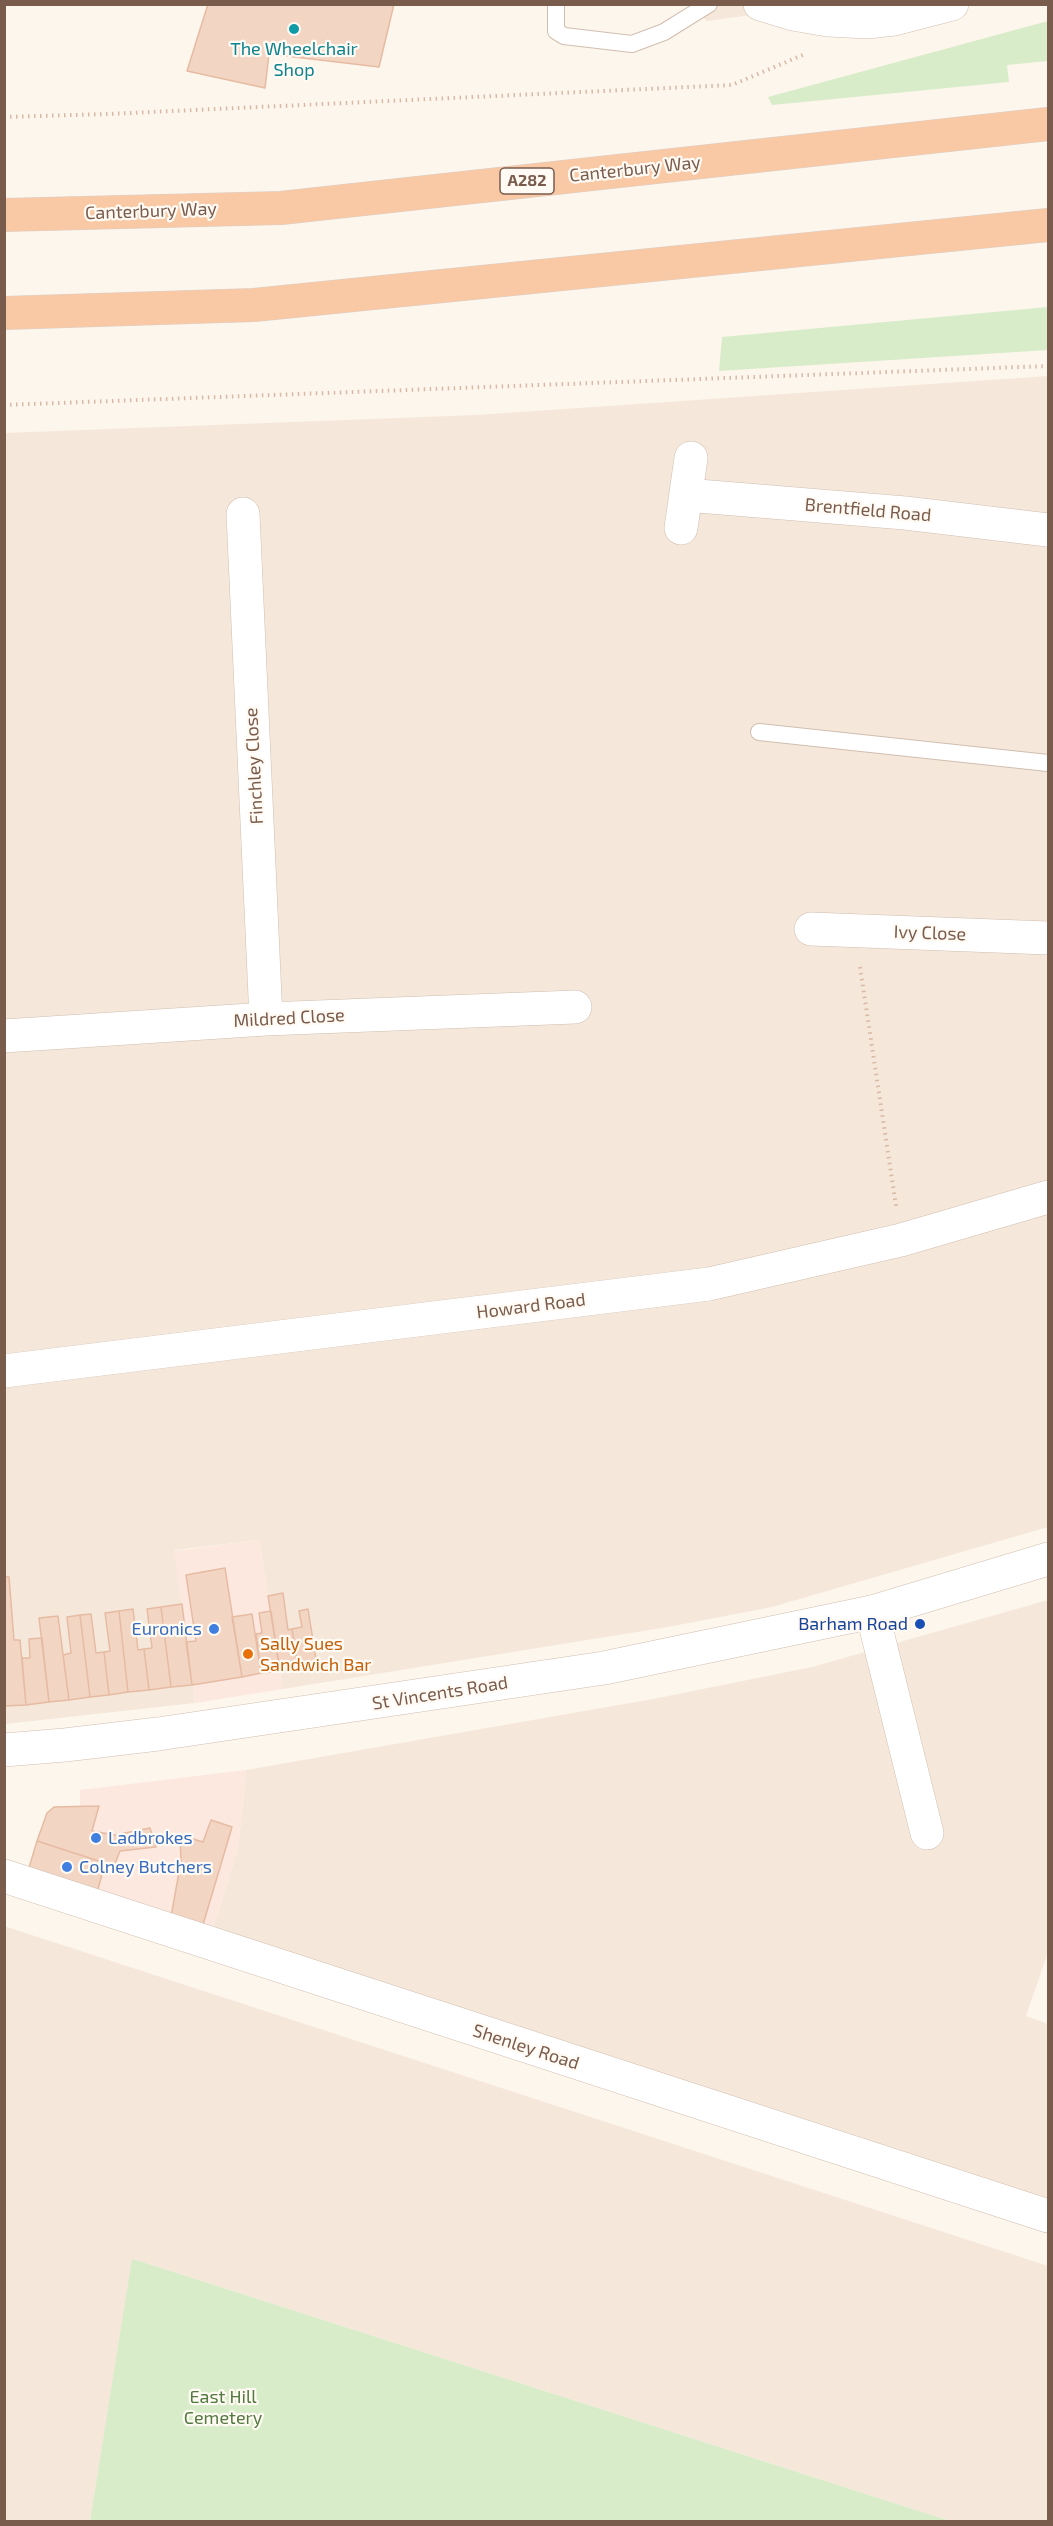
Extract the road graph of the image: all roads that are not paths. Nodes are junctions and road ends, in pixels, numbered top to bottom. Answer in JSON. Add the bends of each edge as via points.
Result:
{"nodes":[{"id":1,"x":556,"y":4,"type":"edge"},
{"id":2,"x":709,"y":4,"type":"edge"},
{"id":3,"x":760,"y":4,"type":"edge"},
{"id":4,"x":952,"y":4,"type":"edge"},
{"id":5,"x":1048,"y":124,"type":"edge"},
{"id":6,"x":4,"y":215,"type":"edge"},
{"id":7,"x":1048,"y":225,"type":"edge"},
{"id":8,"x":4,"y":313,"type":"edge"},
{"id":9,"x":691,"y":458,"type":"dead end"},
{"id":10,"x":686,"y":495,"type":"junction"},
{"id":11,"x":243,"y":514,"type":"dead end"},
{"id":12,"x":681,"y":528,"type":"dead end"},
{"id":13,"x":1048,"y":530,"type":"edge"},
{"id":14,"x":759,"y":732,"type":"dead end"},
{"id":15,"x":1048,"y":763,"type":"edge"},
{"id":16,"x":811,"y":929,"type":"dead end"},
{"id":17,"x":1048,"y":938,"type":"edge"},
{"id":18,"x":574,"y":1006,"type":"dead end"},
{"id":19,"x":266,"y":1019,"type":"junction"},
{"id":20,"x":4,"y":1036,"type":"edge"},
{"id":21,"x":1048,"y":1197,"type":"edge"},
{"id":22,"x":4,"y":1371,"type":"edge"},
{"id":23,"x":1048,"y":1559,"type":"edge"},
{"id":24,"x":872,"y":1612,"type":"junction"},
{"id":25,"x":4,"y":1750,"type":"edge"},
{"id":26,"x":927,"y":1833,"type":"dead end"},
{"id":27,"x":4,"y":1876,"type":"edge"},
{"id":28,"x":1048,"y":2216,"type":"edge"}],
"edges":[{"from":1,"to":2,"type":"lane","via":[[556,31],[564,36],[632,44],[664,32]]},
{"from":3,"to":4,"type":"street","via":[[828,20],[867,22]]},
{"from":5,"to":6,"type":"highway","name":"Canterbury Way","number":"A282","via":[[281,208]]},
{"from":7,"to":8,"type":"highway","via":[[254,305]]},
{"from":9,"to":10,"type":"street"},
{"from":10,"to":12,"type":"street"},
{"from":10,"to":13,"type":"street","name":"Brentfield Road","via":[[905,513]]},
{"from":11,"to":19,"type":"street","name":"Finchley Close"},
{"from":14,"to":15,"type":"lane"},
{"from":16,"to":17,"type":"street","name":"Ivy Close"},
{"from":18,"to":19,"type":"street","name":"Mildred Close"},
{"from":19,"to":20,"type":"street","name":"Mildred Close"},
{"from":21,"to":22,"type":"street","name":"Howard Road","via":[[901,1240],[709,1284]]},
{"from":23,"to":24,"type":"street","name":"St Vincents Road"},
{"from":24,"to":25,"type":"street","name":"St Vincents Road","via":[[604,1668],[158,1734]]},
{"from":24,"to":26,"type":"street"},
{"from":27,"to":28,"type":"street","name":"Shenley Road"}]}
